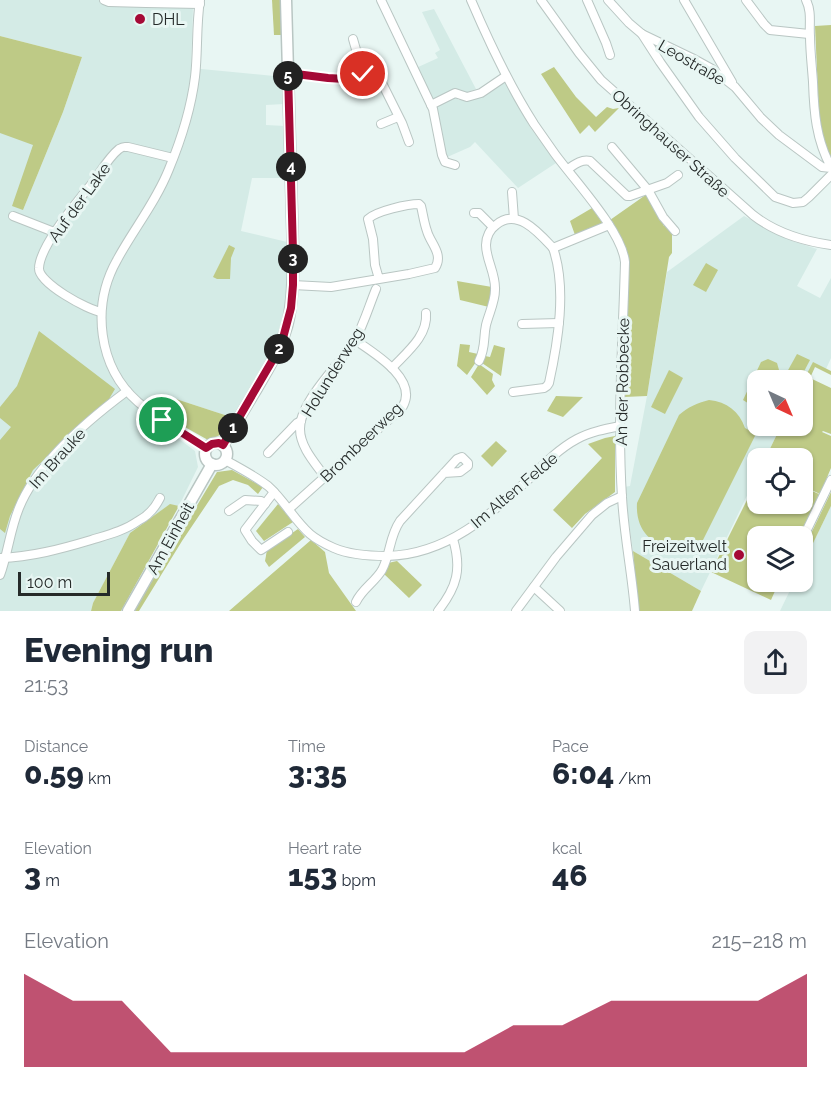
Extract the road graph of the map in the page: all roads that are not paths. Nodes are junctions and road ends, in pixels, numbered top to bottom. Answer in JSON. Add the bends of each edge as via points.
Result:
{"nodes":[{"id":1,"x":104,"y":0,"type":"edge"},
{"id":2,"x":286,"y":0,"type":"edge"},
{"id":3,"x":381,"y":0,"type":"edge"},
{"id":4,"x":471,"y":0,"type":"edge"},
{"id":5,"x":541,"y":0,"type":"edge"},
{"id":6,"x":587,"y":0,"type":"edge"},
{"id":7,"x":608,"y":0,"type":"edge"},
{"id":8,"x":684,"y":0,"type":"edge"},
{"id":9,"x":746,"y":0,"type":"edge"},
{"id":10,"x":806,"y":0,"type":"edge"},
{"id":11,"x":117,"y":1,"type":"edge"},
{"id":12,"x":200,"y":2,"type":"edge"},
{"id":13,"x":642,"y":34,"type":"junction"},
{"id":14,"x":809,"y":34,"type":"junction"},
{"id":15,"x":352,"y":39,"type":"dead end"},
{"id":16,"x":610,"y":55,"type":"dead end"},
{"id":17,"x":288,"y":73,"type":"junction"},
{"id":18,"x":363,"y":74,"type":"junction"},
{"id":19,"x":506,"y":76,"type":"junction"},
{"id":20,"x":735,"y":87,"type":"junction"},
{"id":21,"x":431,"y":105,"type":"junction"},
{"id":22,"x":398,"y":117,"type":"junction"},
{"id":23,"x":381,"y":124,"type":"dead end"},
{"id":24,"x":409,"y":142,"type":"dead end"},
{"id":25,"x":612,"y":147,"type":"dead end"},
{"id":26,"x":173,"y":158,"type":"junction"},
{"id":27,"x":455,"y":165,"type":"dead end"},
{"id":28,"x":831,"y":168,"type":"edge"},
{"id":29,"x":568,"y":169,"type":"junction"},
{"id":30,"x":831,"y":175,"type":"edge"},
{"id":31,"x":678,"y":176,"type":"dead end"},
{"id":32,"x":648,"y":190,"type":"junction"},
{"id":33,"x":512,"y":192,"type":"dead end"},
{"id":34,"x":474,"y":213,"type":"dead end"},
{"id":35,"x":14,"y":216,"type":"dead end"},
{"id":36,"x":514,"y":219,"type":"junction"},
{"id":37,"x":609,"y":225,"type":"junction"},
{"id":38,"x":494,"y":227,"type":"junction"},
{"id":39,"x":675,"y":231,"type":"dead end"},
{"id":40,"x":54,"y":232,"type":"junction"},
{"id":41,"x":831,"y":245,"type":"edge"},
{"id":42,"x":553,"y":248,"type":"junction"},
{"id":43,"x":379,"y":279,"type":"junction"},
{"id":44,"x":293,"y":285,"type":"junction"},
{"id":45,"x":376,"y":289,"type":"dead end"},
{"id":46,"x":101,"y":312,"type":"junction"},
{"id":47,"x":426,"y":313,"type":"dead end"},
{"id":48,"x":559,"y":323,"type":"junction"},
{"id":49,"x":522,"y":324,"type":"dead end"},
{"id":50,"x":355,"y":340,"type":"junction"},
{"id":51,"x":479,"y":361,"type":"dead end"},
{"id":52,"x":392,"y":368,"type":"junction"},
{"id":53,"x":127,"y":391,"type":"junction"},
{"id":54,"x":513,"y":392,"type":"dead end"},
{"id":55,"x":301,"y":421,"type":"junction"},
{"id":56,"x":620,"y":426,"type":"junction"},
{"id":57,"x":223,"y":445,"type":"junction"},
{"id":58,"x":206,"y":448,"type":"junction"},
{"id":59,"x":268,"y":453,"type":"dead end"},
{"id":60,"x":225,"y":460,"type":"junction"},
{"id":61,"x":212,"y":464,"type":"junction"},
{"id":62,"x":444,"y":473,"type":"dead end"},
{"id":63,"x":326,"y":477,"type":"junction"},
{"id":64,"x":831,"y":480,"type":"edge"},
{"id":65,"x":274,"y":492,"type":"junction"},
{"id":66,"x":622,"y":496,"type":"junction"},
{"id":67,"x":160,"y":498,"type":"dead end"},
{"id":68,"x":265,"y":504,"type":"junction"},
{"id":69,"x":289,"y":509,"type":"junction"},
{"id":70,"x":229,"y":512,"type":"dead end"},
{"id":71,"x":809,"y":526,"type":"edge"},
{"id":72,"x":288,"y":532,"type":"dead end"},
{"id":73,"x":453,"y":539,"type":"junction"},
{"id":74,"x":388,"y":556,"type":"junction"},
{"id":75,"x":2,"y":558,"type":"edge"},
{"id":76,"x":0,"y":575,"type":"edge"},
{"id":77,"x":534,"y":587,"type":"junction"},
{"id":78,"x":356,"y":602,"type":"dead end"},
{"id":79,"x":128,"y":611,"type":"edge"},
{"id":80,"x":438,"y":611,"type":"edge"},
{"id":81,"x":516,"y":611,"type":"edge"},
{"id":82,"x":560,"y":611,"type":"edge"},
{"id":83,"x":635,"y":611,"type":"edge"}],
"edges":[{"from":1,"to":11,"type":"street"},
{"from":2,"to":17,"type":"main road"},
{"from":3,"to":21,"type":"street"},
{"from":4,"to":19,"type":"street","name":"An der Robbecke"},
{"from":5,"to":41,"type":"street","name":"Obringhauser Straße","via":[[601,80],[753,215],[776,230]]},
{"from":6,"to":16,"type":"street"},
{"from":7,"to":13,"type":"street","name":"Leostraße"},
{"from":8,"to":20,"type":"street"},
{"from":9,"to":14,"type":"street","via":[[770,30]]},
{"from":10,"to":14,"type":"street"},
{"from":11,"to":12,"type":"street"},
{"from":12,"to":26,"type":"street","via":[[193,89]]},
{"from":13,"to":20,"type":"street","name":"Leostraße","via":[[702,63]]},
{"from":13,"to":30,"type":"street","via":[[699,117],[775,197],[803,202]]},
{"from":14,"to":28,"type":"street","via":[[816,125]]},
{"from":15,"to":18,"type":"street"},
{"from":17,"to":18,"type":"street","via":[[345,79]]},
{"from":17,"to":44,"type":"main road"},
{"from":18,"to":22,"type":"street","via":[[379,77]]},
{"from":19,"to":21,"type":"street","via":[[481,93],[467,97],[455,93]]},
{"from":19,"to":29,"type":"street","name":"An der Robbecke","via":[[533,122]]},
{"from":20,"to":28,"type":"street","name":"Leostraße","via":[[779,135],[822,167]]},
{"from":21,"to":27,"type":"street","via":[[441,155]]},
{"from":22,"to":23,"type":"street"},
{"from":22,"to":24,"type":"street"},
{"from":25,"to":32,"type":"street"},
{"from":26,"to":40,"type":"street","name":"Auf der Lake","via":[[122,147]]},
{"from":26,"to":46,"type":"street","via":[[160,189],[115,262]]},
{"from":29,"to":32,"type":"street","via":[[587,160],[627,196]]},
{"from":29,"to":37,"type":"street","name":"An der Robbecke"},
{"from":31,"to":32,"type":"street"},
{"from":32,"to":39,"type":"street"},
{"from":33,"to":36,"type":"street"},
{"from":34,"to":38,"type":"street"},
{"from":35,"to":40,"type":"street"},
{"from":36,"to":38,"type":"street"},
{"from":36,"to":42,"type":"street","via":[[529,225]]},
{"from":37,"to":42,"type":"street"},
{"from":37,"to":56,"type":"street","name":"An der Robbecke","via":[[625,262]]},
{"from":38,"to":51,"type":"street","via":[[486,247],[495,292]]},
{"from":40,"to":46,"type":"street","name":"Auf der Lake","via":[[39,274],[78,303]]},
{"from":42,"to":48,"type":"street"},
{"from":43,"to":43,"type":"street","via":[[426,271],[437,265],[436,250],[419,204],[374,214],[368,219]]},
{"from":43,"to":44,"type":"street","via":[[331,286]]},
{"from":44,"to":57,"type":"main road","via":[[289,317],[279,348]]},
{"from":45,"to":50,"type":"street","name":"Holunderweg"},
{"from":46,"to":53,"type":"street","via":[[106,350]]},
{"from":47,"to":52,"type":"street","via":[[424,331]]},
{"from":48,"to":49,"type":"street"},
{"from":48,"to":54,"type":"street","via":[[547,387]]},
{"from":50,"to":52,"type":"street","name":"Brombeerweg"},
{"from":50,"to":55,"type":"street","name":"Holunderweg","via":[[309,403]]},
{"from":52,"to":63,"type":"street","name":"Brombeerweg","via":[[406,389],[402,407]]},
{"from":53,"to":58,"type":"street","via":[[146,409]]},
{"from":53,"to":75,"type":"street","name":"Im Brauke","via":[[69,441],[34,479],[19,508]]},
{"from":55,"to":59,"type":"street","name":"Holunderweg"},
{"from":55,"to":63,"type":"street","name":"Holunderweg","via":[[304,444]]},
{"from":56,"to":66,"type":"street","name":"An der Robbecke"},
{"from":56,"to":73,"type":"street","name":"Im Alten Felde","via":[[572,442],[492,512]]},
{"from":57,"to":58,"type":"main road"},
{"from":57,"to":60,"type":"main road"},
{"from":58,"to":61,"type":"main road","via":[[206,459]]},
{"from":60,"to":61,"type":"main road"},
{"from":60,"to":65,"type":"street","name":"Im Alten Felde"},
{"from":61,"to":79,"type":"main road","name":"Am Einheit"},
{"from":62,"to":74,"type":"street","via":[[400,521]]},
{"from":63,"to":69,"type":"street","name":"Brombeerweg"},
{"from":64,"to":71,"type":"street"},
{"from":65,"to":68,"type":"street"},
{"from":65,"to":69,"type":"street","name":"Im Alten Felde"},
{"from":66,"to":77,"type":"street","via":[[596,510]]},
{"from":66,"to":83,"type":"street","name":"An der Robbecke"},
{"from":67,"to":75,"type":"street","via":[[148,514],[121,530],[62,549]]},
{"from":68,"to":70,"type":"street","via":[[245,500]]},
{"from":68,"to":72,"type":"street","via":[[245,530],[252,541],[261,550]]},
{"from":69,"to":74,"type":"street","name":"Im Alten Felde","via":[[311,535],[334,548]]},
{"from":73,"to":74,"type":"street","name":"Im Alten Felde","via":[[411,554]]},
{"from":73,"to":80,"type":"street","via":[[458,567]]},
{"from":74,"to":78,"type":"street"},
{"from":75,"to":76,"type":"street","name":"Im Brauke"},
{"from":77,"to":81,"type":"street"},
{"from":77,"to":82,"type":"street"}]}
